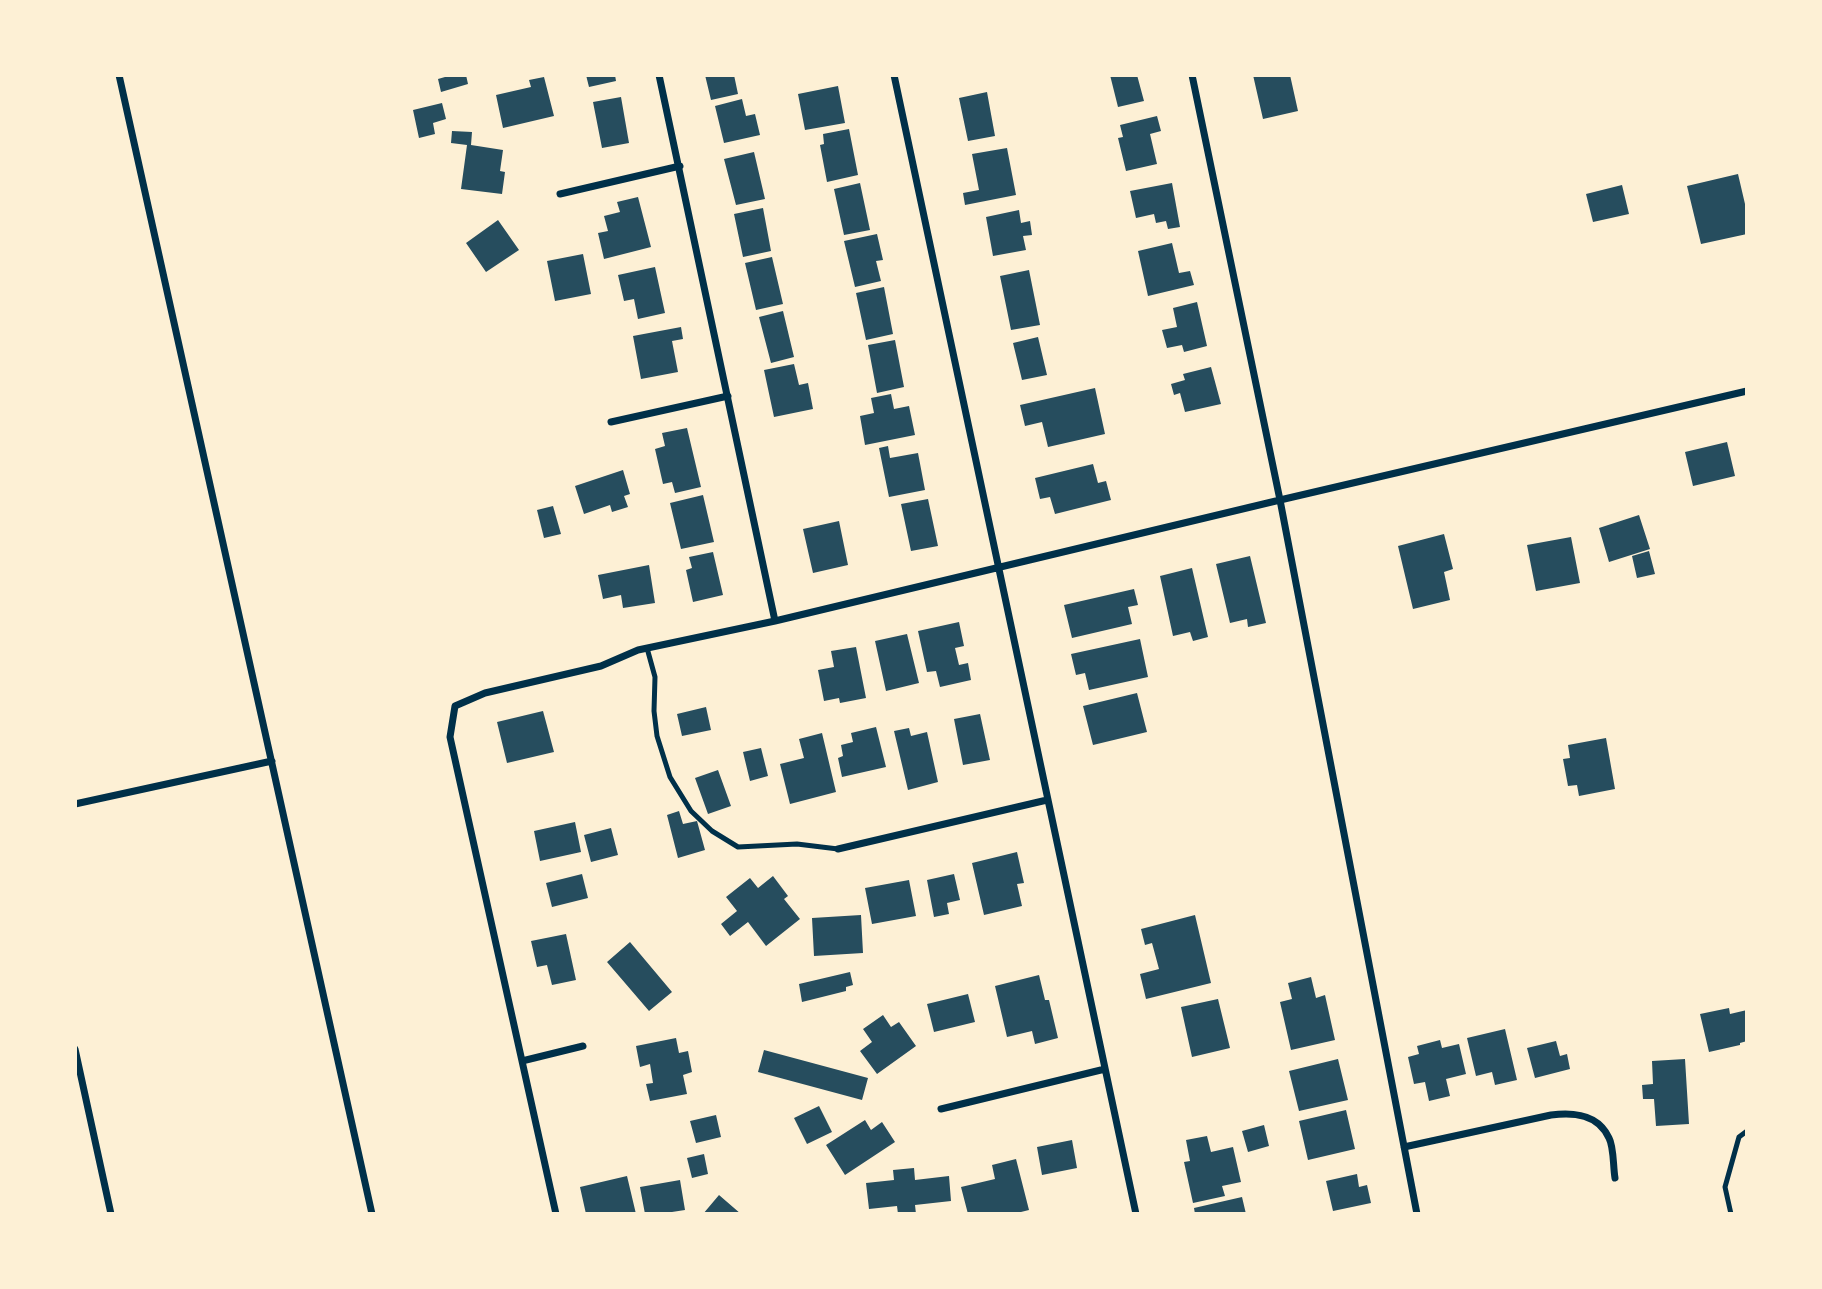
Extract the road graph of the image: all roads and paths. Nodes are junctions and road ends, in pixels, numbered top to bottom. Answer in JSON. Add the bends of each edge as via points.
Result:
{"nodes":[{"id":1,"x":119,"y":75,"type":"edge"},
{"id":2,"x":659,"y":75,"type":"edge"},
{"id":3,"x":894,"y":75,"type":"edge"},
{"id":4,"x":1192,"y":75,"type":"edge"},
{"id":5,"x":680,"y":166,"type":"junction"},
{"id":6,"x":560,"y":194,"type":"dead end"},
{"id":7,"x":1747,"y":391,"type":"edge"},
{"id":8,"x":728,"y":397,"type":"junction"},
{"id":9,"x":611,"y":422,"type":"dead end"},
{"id":10,"x":1280,"y":500,"type":"junction"},
{"id":11,"x":998,"y":567,"type":"junction"},
{"id":12,"x":775,"y":621,"type":"junction"},
{"id":13,"x":647,"y":648,"type":"junction"},
{"id":14,"x":272,"y":761,"type":"junction"},
{"id":15,"x":1047,"y":800,"type":"junction"},
{"id":16,"x":75,"y":804,"type":"edge"},
{"id":17,"x":838,"y":849,"type":"joint"},
{"id":18,"x":583,"y":1046,"type":"dead end"},
{"id":19,"x":75,"y":1049,"type":"edge"},
{"id":20,"x":522,"y":1061,"type":"junction"},
{"id":21,"x":1105,"y":1069,"type":"junction"},
{"id":22,"x":941,"y":1110,"type":"dead end"},
{"id":23,"x":1747,"y":1131,"type":"edge"},
{"id":24,"x":1404,"y":1147,"type":"junction"},
{"id":25,"x":1615,"y":1178,"type":"dead end"},
{"id":26,"x":111,"y":1214,"type":"edge"},
{"id":27,"x":372,"y":1214,"type":"edge"},
{"id":28,"x":556,"y":1214,"type":"edge"},
{"id":29,"x":1136,"y":1214,"type":"edge"},
{"id":30,"x":1417,"y":1214,"type":"edge"},
{"id":31,"x":1731,"y":1214,"type":"edge"}],
"edges":[{"from":1,"to":14,"type":"street"},
{"from":2,"to":5,"type":"street"},
{"from":3,"to":11,"type":"street"},
{"from":4,"to":10,"type":"street"},
{"from":5,"to":6,"type":"street"},
{"from":5,"to":8,"type":"street"},
{"from":7,"to":10,"type":"street"},
{"from":8,"to":9,"type":"street"},
{"from":8,"to":12,"type":"street"},
{"from":10,"to":11,"type":"street"},
{"from":10,"to":24,"type":"street"},
{"from":11,"to":12,"type":"street"},
{"from":11,"to":15,"type":"street"},
{"from":12,"to":13,"type":"street"},
{"from":13,"to":17,"type":"lane","via":[[655,677],[657,736],[670,777],[691,811],[738,847],[797,844]]},
{"from":13,"to":20,"type":"street","via":[[601,666],[485,693],[455,706],[450,737]]},
{"from":14,"to":16,"type":"street"},
{"from":14,"to":27,"type":"street"},
{"from":15,"to":17,"type":"street"},
{"from":15,"to":21,"type":"street"},
{"from":18,"to":20,"type":"street"},
{"from":19,"to":26,"type":"street"},
{"from":20,"to":28,"type":"street"},
{"from":21,"to":22,"type":"street"},
{"from":21,"to":29,"type":"street"},
{"from":23,"to":31,"type":"lane","via":[[1739,1137],[1725,1187]]},
{"from":24,"to":25,"type":"street","via":[[1551,1115],[1585,1115],[1610,1139]]},
{"from":24,"to":30,"type":"street"}]}
